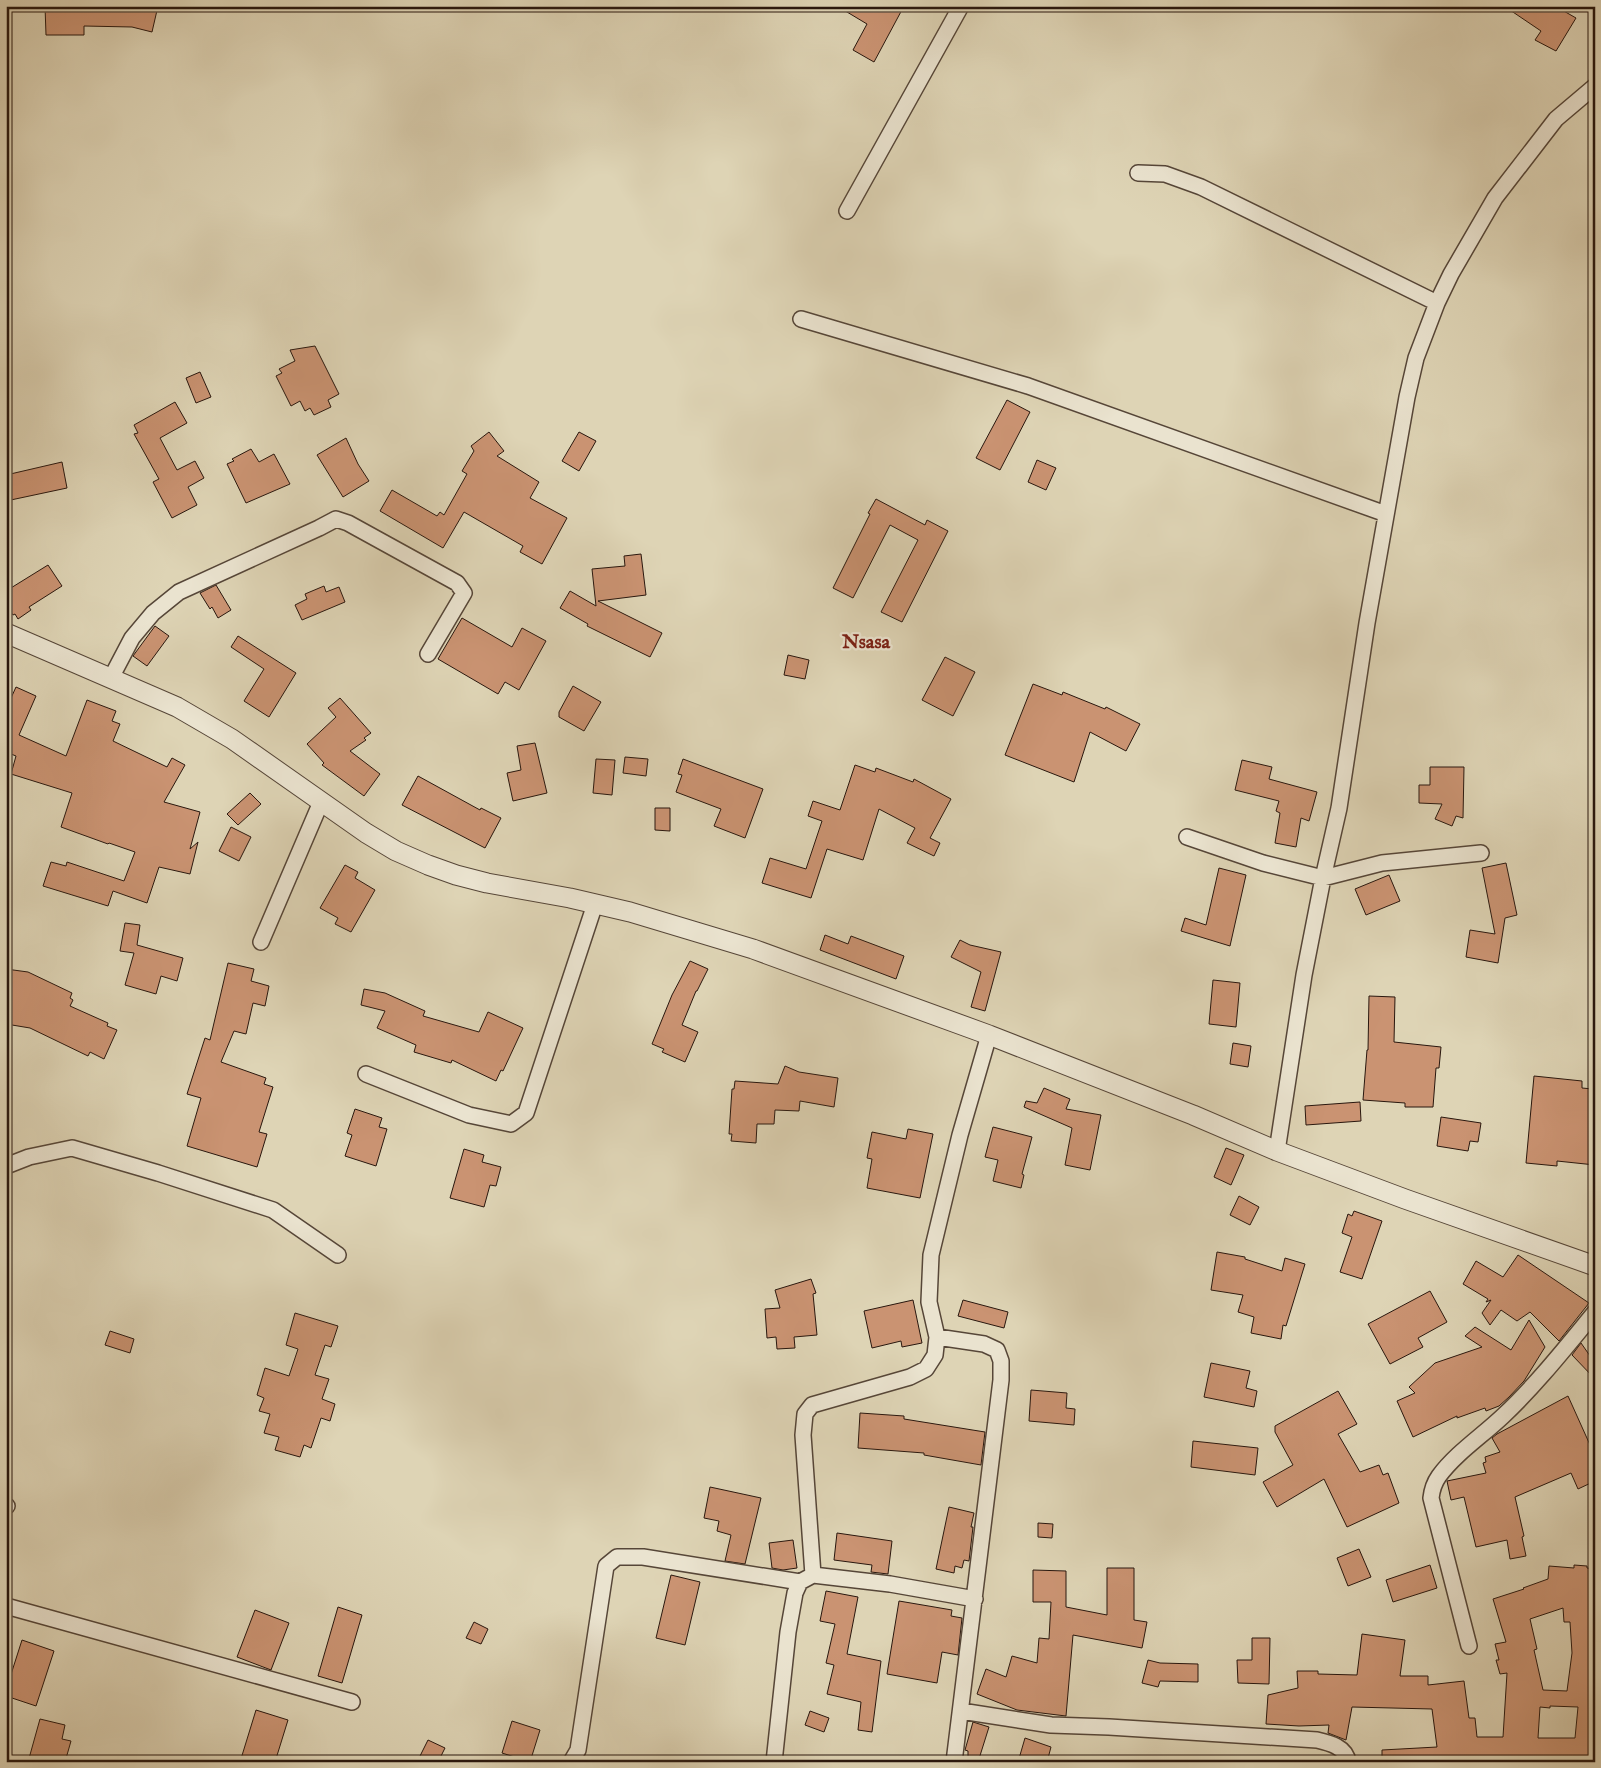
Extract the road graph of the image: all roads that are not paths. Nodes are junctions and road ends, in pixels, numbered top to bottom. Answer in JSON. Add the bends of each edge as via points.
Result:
{"nodes":[{"id":1,"x":961,"y":6,"type":"edge"},
{"id":2,"x":1595,"y":86,"type":"edge"},
{"id":3,"x":1138,"y":173,"type":"dead end"},
{"id":4,"x":847,"y":212,"type":"dead end"},
{"id":5,"x":1437,"y":303,"type":"junction"},
{"id":6,"x":801,"y":319,"type":"dead end"},
{"id":7,"x":1386,"y":514,"type":"junction"},
{"id":8,"x":6,"y":633,"type":"edge"},
{"id":9,"x":428,"y":654,"type":"dead end"},
{"id":10,"x":111,"y":678,"type":"junction"},
{"id":11,"x":320,"y":802,"type":"junction"},
{"id":12,"x":1187,"y":837,"type":"dead end"},
{"id":13,"x":1481,"y":853,"type":"dead end"},
{"id":14,"x":1323,"y":878,"type":"junction"},
{"id":15,"x":595,"y":904,"type":"junction"},
{"id":16,"x":261,"y":942,"type":"dead end"},
{"id":17,"x":989,"y":1035,"type":"junction"},
{"id":18,"x":366,"y":1074,"type":"dead end"},
{"id":19,"x":1277,"y":1151,"type":"junction"},
{"id":20,"x":6,"y":1166,"type":"edge"},
{"id":21,"x":338,"y":1255,"type":"dead end"},
{"id":22,"x":1595,"y":1266,"type":"edge"},
{"id":23,"x":1595,"y":1312,"type":"edge"},
{"id":24,"x":937,"y":1337,"type":"junction"},
{"id":25,"x":807,"y":1579,"type":"junction"},
{"id":26,"x":974,"y":1599,"type":"junction"},
{"id":27,"x":6,"y":1606,"type":"edge"},
{"id":28,"x":1470,"y":1646,"type":"dead end"},
{"id":29,"x":352,"y":1702,"type":"dead end"},
{"id":30,"x":961,"y":1711,"type":"junction"},
{"id":31,"x":571,"y":1762,"type":"edge"},
{"id":32,"x":774,"y":1762,"type":"edge"},
{"id":33,"x":954,"y":1762,"type":"edge"},
{"id":34,"x":1348,"y":1762,"type":"edge"}],
"edges":[{"from":1,"to":4,"type":"street"},
{"from":2,"to":5,"type":"street","via":[[1556,120],[1495,198]]},
{"from":3,"to":5,"type":"street","via":[[1165,174],[1201,187]]},
{"from":5,"to":7,"type":"street","via":[[1416,358]]},
{"from":6,"to":7,"type":"street","via":[[1028,386]]},
{"from":7,"to":14,"type":"street","via":[[1339,808]]},
{"from":8,"to":10,"type":"street"},
{"from":9,"to":10,"type":"street","via":[[464,593],[457,583],[336,519],[178,592],[153,613],[132,638]]},
{"from":10,"to":11,"type":"street","via":[[209,724]]},
{"from":11,"to":15,"type":"street","via":[[396,851],[428,865],[487,883]]},
{"from":11,"to":16,"type":"street"},
{"from":12,"to":14,"type":"street","via":[[1263,863]]},
{"from":13,"to":14,"type":"street","via":[[1382,863]]},
{"from":14,"to":19,"type":"street","via":[[1304,975]]},
{"from":15,"to":17,"type":"street","via":[[753,949]]},
{"from":15,"to":18,"type":"street","via":[[526,1113],[512,1124],[469,1115]]},
{"from":17,"to":19,"type":"street"},
{"from":17,"to":24,"type":"street","via":[[960,1135],[931,1255],[929,1302]]},
{"from":19,"to":22,"type":"street"},
{"from":20,"to":21,"type":"street","via":[[28,1157],[72,1148],[273,1210]]},
{"from":23,"to":28,"type":"street","via":[[1558,1357],[1504,1415],[1450,1464],[1433,1486],[1431,1498]]},
{"from":24,"to":25,"type":"street","via":[[935,1355],[926,1370],[812,1405],[805,1414]]},
{"from":24,"to":26,"type":"street","via":[[984,1344],[997,1350],[1001,1361]]},
{"from":25,"to":26,"type":"street","via":[[890,1584]]},
{"from":25,"to":31,"type":"street","via":[[643,1557],[617,1557],[606,1566],[578,1750]]},
{"from":25,"to":32,"type":"street","via":[[795,1593]]},
{"from":26,"to":30,"type":"street"},
{"from":27,"to":29,"type":"street"},
{"from":30,"to":33,"type":"street"},
{"from":30,"to":34,"type":"street","via":[[1051,1725],[1317,1740],[1335,1745],[1342,1750]]}]}
